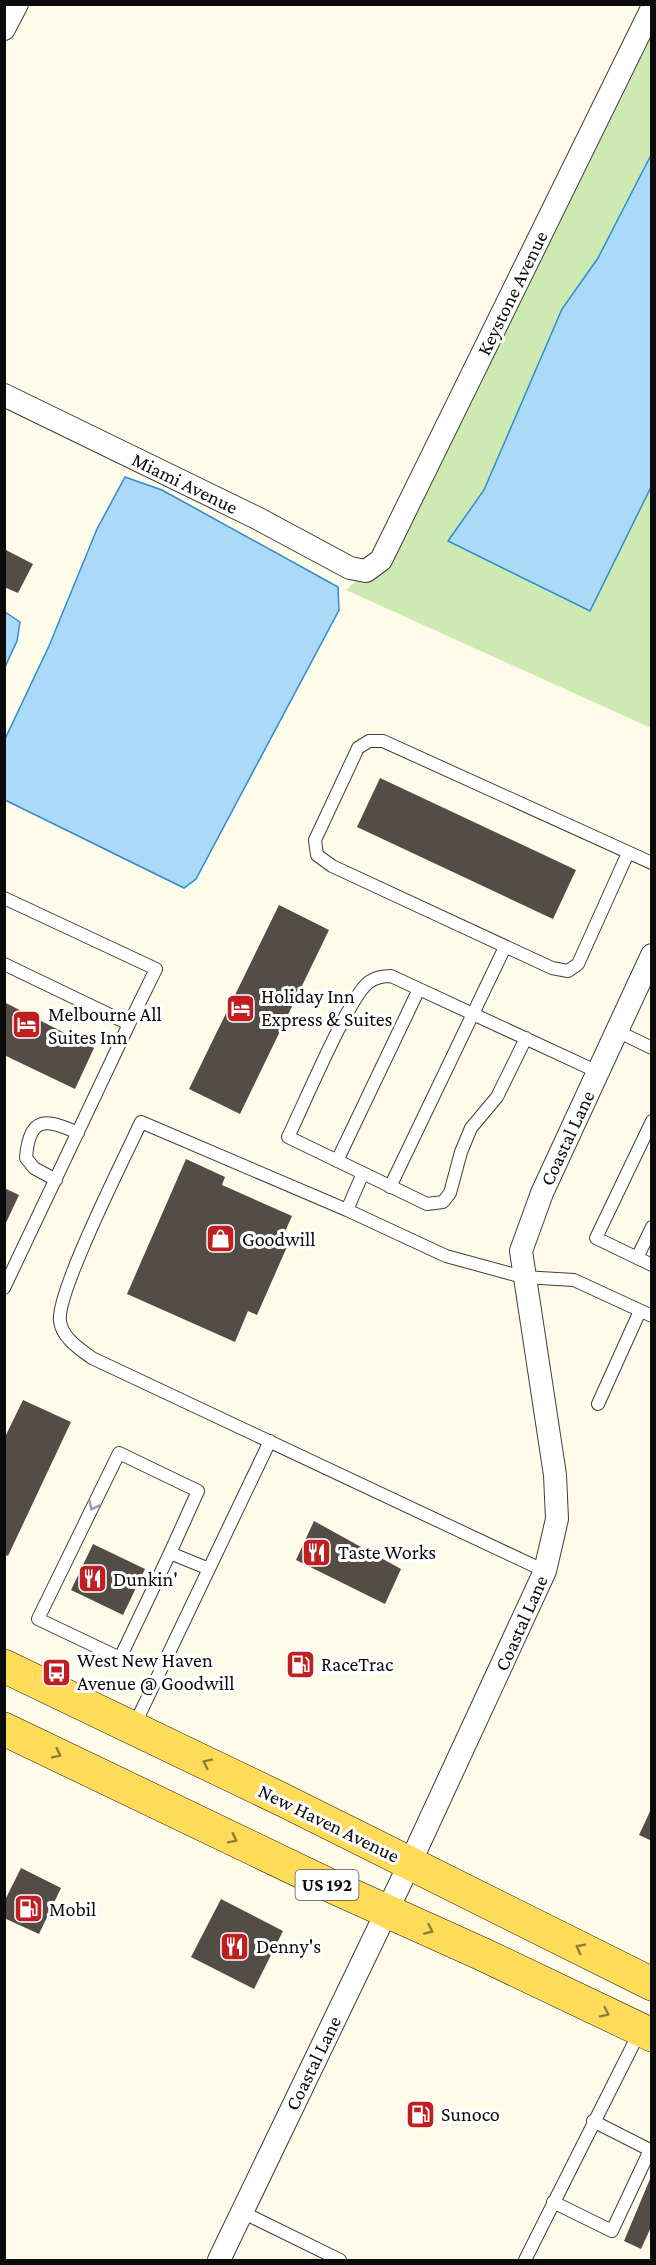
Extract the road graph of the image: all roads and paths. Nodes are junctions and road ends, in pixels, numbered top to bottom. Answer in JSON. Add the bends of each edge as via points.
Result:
{"nodes":[{"id":1,"x":17,"y":4,"type":"edge"},
{"id":2,"x":651,"y":8,"type":"edge"},
{"id":3,"x":4,"y":30,"type":"edge"},
{"id":4,"x":4,"y":395,"type":"edge"},
{"id":5,"x":366,"y":571,"type":"joint"},
{"id":6,"x":628,"y":853,"type":"junction"},
{"id":7,"x":651,"y":863,"type":"edge"},
{"id":8,"x":4,"y":898,"type":"edge"},
{"id":9,"x":505,"y":947,"type":"junction"},
{"id":10,"x":651,"y":955,"type":"edge"},
{"id":11,"x":4,"y":964,"type":"edge"},
{"id":12,"x":419,"y":989,"type":"junction"},
{"id":13,"x":473,"y":1013,"type":"junction"},
{"id":14,"x":129,"y":1024,"type":"junction"},
{"id":15,"x":617,"y":1031,"type":"junction"},
{"id":16,"x":526,"y":1038,"type":"junction"},
{"id":17,"x":651,"y":1048,"type":"edge"},
{"id":18,"x":598,"y":1072,"type":"junction"},
{"id":19,"x":651,"y":1121,"type":"edge"},
{"id":20,"x":78,"y":1133,"type":"junction"},
{"id":21,"x":338,"y":1161,"type":"junction"},
{"id":22,"x":363,"y":1173,"type":"junction"},
{"id":23,"x":56,"y":1180,"type":"junction"},
{"id":24,"x":390,"y":1186,"type":"junction"},
{"id":25,"x":347,"y":1210,"type":"junction"},
{"id":26,"x":651,"y":1227,"type":"edge"},
{"id":27,"x":637,"y":1258,"type":"junction"},
{"id":28,"x":651,"y":1265,"type":"edge"},
{"id":29,"x":523,"y":1277,"type":"junction"},
{"id":30,"x":4,"y":1288,"type":"edge"},
{"id":31,"x":646,"y":1314,"type":"edge"},
{"id":32,"x":598,"y":1404,"type":"dead end"},
{"id":33,"x":270,"y":1440,"type":"junction"},
{"id":34,"x":170,"y":1553,"type":"junction"},
{"id":35,"x":208,"y":1569,"type":"junction"},
{"id":36,"x":545,"y":1571,"type":"junction"},
{"id":37,"x":4,"y":1665,"type":"edge"},
{"id":38,"x":134,"y":1728,"type":"junction"},
{"id":39,"x":4,"y":1729,"type":"edge"},
{"id":40,"x":410,"y":1863,"type":"junction"},
{"id":41,"x":386,"y":1911,"type":"junction"},
{"id":42,"x":651,"y":1984,"type":"edge"},
{"id":43,"x":646,"y":2032,"type":"edge"},
{"id":44,"x":592,"y":2121,"type":"junction"},
{"id":45,"x":553,"y":2202,"type":"junction"},
{"id":46,"x":242,"y":2212,"type":"junction"},
{"id":47,"x":219,"y":2260,"type":"edge"},
{"id":48,"x":340,"y":2260,"type":"edge"},
{"id":49,"x":525,"y":2260,"type":"edge"}],
"edges":[{"from":1,"to":3,"type":"street"},
{"from":2,"to":5,"type":"street","name":"Keystone Avenue","via":[[381,560]]},
{"from":4,"to":5,"type":"street","name":"Miami Avenue","via":[[257,518],[350,568]]},
{"from":6,"to":7,"type":"lane"},
{"from":6,"to":9,"type":"lane","via":[[578,964],[568,971],[552,968]]},
{"from":6,"to":9,"type":"lane","via":[[383,741],[369,741],[358,748],[315,840],[317,855],[332,866]]},
{"from":8,"to":14,"type":"lane","via":[[156,969]]},
{"from":9,"to":13,"type":"lane"},
{"from":10,"to":15,"type":"street","name":"Coastal Lane"},
{"from":11,"to":14,"type":"lane"},
{"from":12,"to":13,"type":"lane"},
{"from":12,"to":21,"type":"lane"},
{"from":12,"to":21,"type":"lane","via":[[391,976],[368,982],[352,1006],[288,1137]]},
{"from":13,"to":16,"type":"lane"},
{"from":13,"to":24,"type":"lane"},
{"from":14,"to":20,"type":"lane"},
{"from":15,"to":17,"type":"lane"},
{"from":15,"to":18,"type":"street","name":"Coastal Lane"},
{"from":16,"to":18,"type":"lane"},
{"from":16,"to":24,"type":"lane","via":[[497,1097],[471,1128],[458,1172],[443,1202],[427,1204]]},
{"from":18,"to":29,"type":"street","name":"Coastal Lane","via":[[542,1193],[521,1251]]},
{"from":19,"to":27,"type":"lane","via":[[596,1238]]},
{"from":20,"to":23,"type":"lane"},
{"from":20,"to":23,"type":"lane","via":[[54,1122],[43,1122],[27,1140],[26,1158],[34,1168]]},
{"from":21,"to":22,"type":"lane"},
{"from":22,"to":24,"type":"lane"},
{"from":22,"to":25,"type":"lane"},
{"from":23,"to":30,"type":"lane"},
{"from":25,"to":29,"type":"lane","via":[[446,1256]]},
{"from":25,"to":33,"type":"lane","via":[[141,1122],[65,1289],[60,1322],[71,1343],[92,1358]]},
{"from":26,"to":27,"type":"lane"},
{"from":27,"to":28,"type":"lane"},
{"from":29,"to":31,"type":"lane","via":[[574,1280]]},
{"from":29,"to":36,"type":"street","name":"Coastal Lane","via":[[555,1475],[557,1519]]},
{"from":31,"to":32,"type":"lane"},
{"from":33,"to":35,"type":"lane"},
{"from":33,"to":36,"type":"lane"},
{"from":34,"to":34,"type":"lane","one_way":true,"via":[[198,1491],[118,1453],[38,1619],[120,1658]]},
{"from":34,"to":35,"type":"lane"},
{"from":35,"to":38,"type":"lane"},
{"from":36,"to":40,"type":"street","name":"Coastal Lane"},
{"from":37,"to":38,"type":"main road","name":"New Haven Avenue"},
{"from":40,"to":38,"type":"main road","name":"New Haven Avenue","one_way":true},
{"from":39,"to":41,"type":"main road","number":"US 192","one_way":true},
{"from":40,"to":41,"type":"street","name":"Coastal Lane"},
{"from":42,"to":40,"type":"main road","name":"New Haven Avenue","one_way":true},
{"from":41,"to":43,"type":"main road","number":"US 192","one_way":true},
{"from":41,"to":46,"type":"street","name":"Coastal Lane"},
{"from":43,"to":44,"type":"lane"},
{"from":44,"to":45,"type":"lane"},
{"from":44,"to":45,"type":"lane","via":[[650,2150],[612,2231]]},
{"from":45,"to":49,"type":"lane"},
{"from":46,"to":47,"type":"street","name":"Coastal Lane"},
{"from":46,"to":48,"type":"lane"}]}
